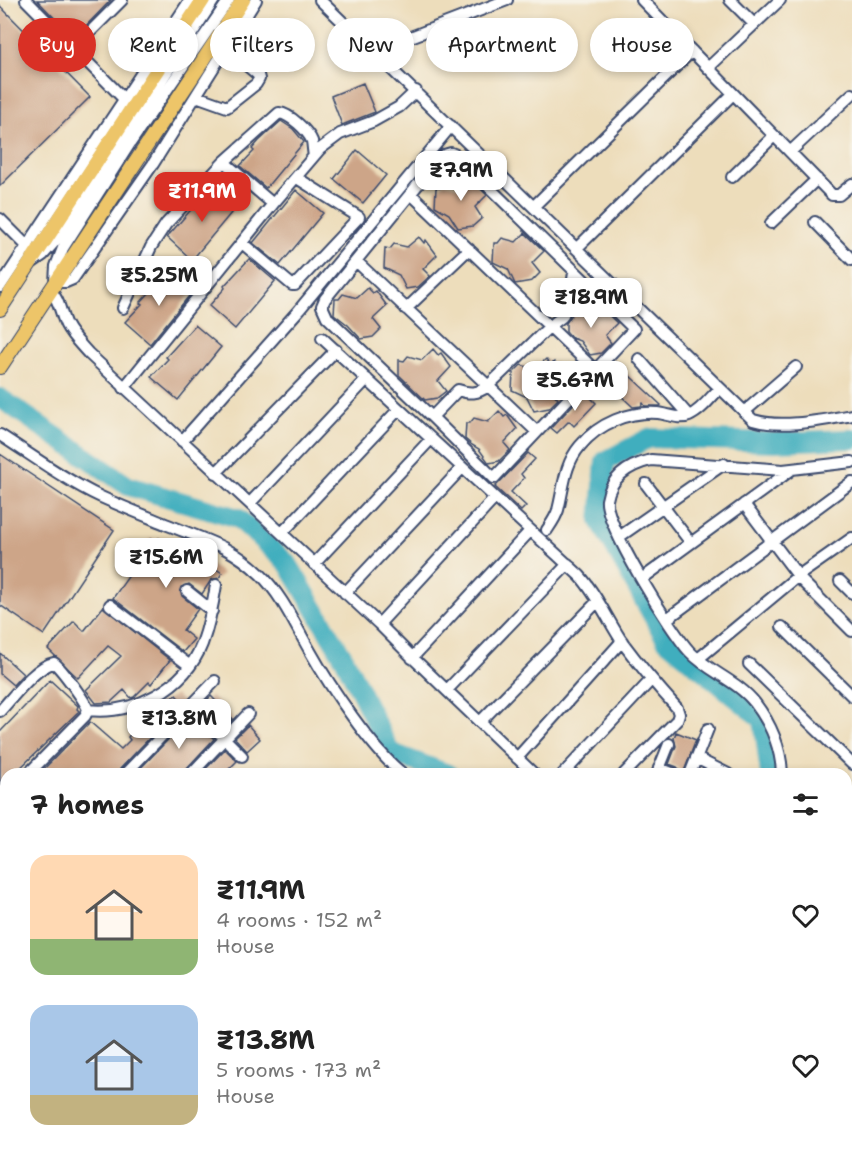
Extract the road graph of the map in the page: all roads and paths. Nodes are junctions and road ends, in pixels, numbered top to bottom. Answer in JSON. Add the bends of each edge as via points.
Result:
{"nodes":[{"id":1,"x":26,"y":0,"type":"edge"},
{"id":2,"x":122,"y":0,"type":"edge"},
{"id":3,"x":190,"y":0,"type":"edge"},
{"id":4,"x":202,"y":0,"type":"edge"},
{"id":5,"x":214,"y":0,"type":"edge"},
{"id":6,"x":229,"y":0,"type":"edge"},
{"id":7,"x":243,"y":0,"type":"edge"},
{"id":8,"x":256,"y":0,"type":"edge"},
{"id":9,"x":320,"y":0,"type":"edge"},
{"id":10,"x":507,"y":0,"type":"edge"},
{"id":11,"x":642,"y":0,"type":"edge"},
{"id":12,"x":730,"y":0,"type":"edge"},
{"id":13,"x":780,"y":0,"type":"edge"},
{"id":14,"x":44,"y":18,"type":"edge"},
{"id":15,"x":245,"y":18,"type":"edge"},
{"id":16,"x":339,"y":18,"type":"edge"},
{"id":17,"x":660,"y":18,"type":"edge"},
{"id":18,"x":754,"y":24,"type":"junction"},
{"id":19,"x":96,"y":26,"type":"edge"},
{"id":20,"x":414,"y":36,"type":"edge"},
{"id":21,"x":694,"y":53,"type":"edge"},
{"id":22,"x":709,"y":67,"type":"junction"},
{"id":23,"x":96,"y":70,"type":"edge"},
{"id":24,"x":211,"y":72,"type":"edge"},
{"id":25,"x":254,"y":72,"type":"edge"},
{"id":26,"x":396,"y":72,"type":"edge"},
{"id":27,"x":671,"y":72,"type":"edge"},
{"id":28,"x":416,"y":91,"type":"junction"},
{"id":29,"x":733,"y":94,"type":"junction"},
{"id":30,"x":852,"y":94,"type":"edge"},
{"id":31,"x":196,"y":96,"type":"junction"},
{"id":32,"x":124,"y":99,"type":"junction"},
{"id":33,"x":451,"y":126,"type":"junction"},
{"id":34,"x":774,"y":136,"type":"junction"},
{"id":35,"x":790,"y":152,"type":"junction"},
{"id":36,"x":314,"y":156,"type":"junction"},
{"id":37,"x":224,"y":162,"type":"junction"},
{"id":38,"x":732,"y":177,"type":"dead end"},
{"id":39,"x":297,"y":178,"type":"junction"},
{"id":40,"x":408,"y":179,"type":"junction"},
{"id":41,"x":817,"y":179,"type":"junction"},
{"id":42,"x":848,"y":188,"type":"edge"},
{"id":43,"x":414,"y":190,"type":"junction"},
{"id":44,"x":852,"y":201,"type":"edge"},
{"id":45,"x":273,"y":204,"type":"junction"},
{"id":46,"x":534,"y":206,"type":"junction"},
{"id":47,"x":359,"y":217,"type":"junction"},
{"id":48,"x":0,"y":219,"type":"edge"},
{"id":49,"x":815,"y":222,"type":"dead end"},
{"id":50,"x":771,"y":223,"type":"dead end"},
{"id":51,"x":369,"y":225,"type":"junction"},
{"id":52,"x":242,"y":243,"type":"junction"},
{"id":53,"x":577,"y":248,"type":"junction"},
{"id":54,"x":469,"y":249,"type":"junction"},
{"id":55,"x":31,"y":255,"type":"junction"},
{"id":56,"x":852,"y":260,"type":"edge"},
{"id":57,"x":356,"y":261,"type":"junction"},
{"id":58,"x":574,"y":271,"type":"junction"},
{"id":59,"x":53,"y":286,"type":"junction"},
{"id":60,"x":4,"y":291,"type":"edge"},
{"id":61,"x":123,"y":308,"type":"dead end"},
{"id":62,"x":0,"y":309,"type":"edge"},
{"id":63,"x":406,"y":309,"type":"junction"},
{"id":64,"x":549,"y":326,"type":"junction"},
{"id":65,"x":322,"y":338,"type":"dead end"},
{"id":66,"x":336,"y":350,"type":"junction"},
{"id":67,"x":639,"y":359,"type":"dead end"},
{"id":68,"x":0,"y":367,"type":"edge"},
{"id":69,"x":796,"y":367,"type":"dead end"},
{"id":70,"x":595,"y":370,"type":"junction"},
{"id":71,"x":367,"y":379,"type":"junction"},
{"id":72,"x":488,"y":386,"type":"junction"},
{"id":73,"x":124,"y":388,"type":"junction"},
{"id":74,"x":720,"y":388,"type":"junction"},
{"id":75,"x":399,"y":409,"type":"junction"},
{"id":76,"x":744,"y":412,"type":"junction"},
{"id":77,"x":852,"y":415,"type":"edge"},
{"id":78,"x":689,"y":416,"type":"junction"},
{"id":79,"x":432,"y":417,"type":"junction"},
{"id":80,"x":537,"y":432,"type":"junction"},
{"id":81,"x":0,"y":435,"type":"edge"},
{"id":82,"x":431,"y":439,"type":"junction"},
{"id":83,"x":182,"y":441,"type":"junction"},
{"id":84,"x":852,"y":462,"type":"edge"},
{"id":85,"x":724,"y":464,"type":"junction"},
{"id":86,"x":462,"y":468,"type":"junction"},
{"id":87,"x":791,"y":470,"type":"junction"},
{"id":88,"x":216,"y":473,"type":"junction"},
{"id":89,"x":852,"y":482,"type":"edge"},
{"id":90,"x":645,"y":484,"type":"dead end"},
{"id":91,"x":495,"y":498,"type":"junction"},
{"id":92,"x":250,"y":503,"type":"junction"},
{"id":93,"x":744,"y":504,"type":"junction"},
{"id":94,"x":663,"y":507,"type":"junction"},
{"id":95,"x":547,"y":530,"type":"dead end"},
{"id":96,"x":530,"y":531,"type":"junction"},
{"id":97,"x":282,"y":534,"type":"junction"},
{"id":98,"x":619,"y":537,"type":"junction"},
{"id":99,"x":852,"y":538,"type":"edge"},
{"id":100,"x":772,"y":541,"type":"junction"},
{"id":101,"x":691,"y":543,"type":"junction"},
{"id":102,"x":314,"y":564,"type":"junction"},
{"id":103,"x":568,"y":564,"type":"junction"},
{"id":104,"x":798,"y":576,"type":"junction"},
{"id":105,"x":642,"y":578,"type":"junction"},
{"id":106,"x":840,"y":581,"type":"dead end"},
{"id":107,"x":216,"y":585,"type":"dead end"},
{"id":108,"x":187,"y":591,"type":"dead end"},
{"id":109,"x":852,"y":593,"type":"edge"},
{"id":110,"x":345,"y":594,"type":"junction"},
{"id":111,"x":598,"y":601,"type":"junction"},
{"id":112,"x":111,"y":606,"type":"dead end"},
{"id":113,"x":212,"y":611,"type":"junction"},
{"id":114,"x":667,"y":619,"type":"junction"},
{"id":115,"x":380,"y":624,"type":"junction"},
{"id":116,"x":782,"y":627,"type":"dead end"},
{"id":117,"x":852,"y":631,"type":"edge"},
{"id":118,"x":622,"y":641,"type":"junction"},
{"id":119,"x":412,"y":658,"type":"junction"},
{"id":120,"x":698,"y":659,"type":"junction"},
{"id":121,"x":748,"y":664,"type":"dead end"},
{"id":122,"x":190,"y":666,"type":"junction"},
{"id":123,"x":651,"y":680,"type":"junction"},
{"id":124,"x":215,"y":681,"type":"dead end"},
{"id":125,"x":447,"y":690,"type":"junction"},
{"id":126,"x":852,"y":696,"type":"edge"},
{"id":127,"x":191,"y":705,"type":"junction"},
{"id":128,"x":88,"y":710,"type":"junction"},
{"id":129,"x":0,"y":711,"type":"edge"},
{"id":130,"x":248,"y":714,"type":"dead end"},
{"id":131,"x":480,"y":722,"type":"junction"},
{"id":132,"x":708,"y":729,"type":"dead end"},
{"id":133,"x":225,"y":739,"type":"junction"},
{"id":134,"x":669,"y":744,"type":"dead end"},
{"id":135,"x":242,"y":756,"type":"dead end"},
{"id":136,"x":517,"y":758,"type":"junction"},
{"id":137,"x":696,"y":758,"type":"junction"},
{"id":138,"x":852,"y":764,"type":"edge"},
{"id":139,"x":34,"y":768,"type":"edge"},
{"id":140,"x":131,"y":768,"type":"edge"},
{"id":141,"x":197,"y":768,"type":"edge"},
{"id":142,"x":397,"y":768,"type":"edge"},
{"id":143,"x":528,"y":768,"type":"edge"},
{"id":144,"x":569,"y":768,"type":"edge"},
{"id":145,"x":630,"y":768,"type":"edge"},
{"id":146,"x":659,"y":768,"type":"edge"},
{"id":147,"x":692,"y":768,"type":"edge"},
{"id":148,"x":716,"y":768,"type":"edge"},
{"id":149,"x":782,"y":768,"type":"edge"}],
"edges":[{"from":1,"to":14,"type":"street"},
{"from":2,"to":19,"type":"street"},
{"from":3,"to":32,"type":"street"},
{"from":4,"to":55,"type":"main road"},
{"from":5,"to":55,"type":"street","via":[[59,237],[44,255]]},
{"from":6,"to":59,"type":"street","via":[[63,248]]},
{"from":7,"to":59,"type":"main road"},
{"from":8,"to":15,"type":"street"},
{"from":9,"to":16,"type":"street"},
{"from":10,"to":20,"type":"street"},
{"from":11,"to":17,"type":"street"},
{"from":12,"to":18,"type":"street"},
{"from":13,"to":18,"type":"street"},
{"from":18,"to":22,"type":"street"},
{"from":21,"to":22,"type":"street"},
{"from":22,"to":29,"type":"street"},
{"from":23,"to":32,"type":"street"},
{"from":24,"to":31,"type":"street"},
{"from":25,"to":31,"type":"street","via":[[259,79],[256,84],[227,107]]},
{"from":26,"to":28,"type":"street"},
{"from":27,"to":46,"type":"street"},
{"from":28,"to":33,"type":"street"},
{"from":28,"to":36,"type":"street","via":[[399,107],[340,134]]},
{"from":29,"to":34,"type":"street"},
{"from":29,"to":53,"type":"street"},
{"from":30,"to":35,"type":"street"},
{"from":31,"to":59,"type":"street","via":[[73,279]]},
{"from":32,"to":55,"type":"street"},
{"from":33,"to":40,"type":"street"},
{"from":33,"to":46,"type":"street"},
{"from":34,"to":35,"type":"street"},
{"from":34,"to":38,"type":"street"},
{"from":35,"to":41,"type":"street"},
{"from":36,"to":37,"type":"street","via":[[305,131],[285,113],[279,113]]},
{"from":36,"to":39,"type":"street"},
{"from":37,"to":45,"type":"street"},
{"from":37,"to":61,"type":"street","via":[[166,224]]},
{"from":39,"to":45,"type":"street"},
{"from":39,"to":47,"type":"street"},
{"from":40,"to":43,"type":"street"},
{"from":40,"to":51,"type":"street"},
{"from":41,"to":42,"type":"street","via":[[835,196]]},
{"from":41,"to":50,"type":"street"},
{"from":42,"to":44,"type":"street"},
{"from":43,"to":54,"type":"street"},
{"from":43,"to":57,"type":"street"},
{"from":43,"to":58,"type":"street","via":[[444,155],[456,154]]},
{"from":45,"to":52,"type":"street"},
{"from":46,"to":53,"type":"street"},
{"from":47,"to":51,"type":"street"},
{"from":47,"to":52,"type":"street","via":[[296,285]]},
{"from":48,"to":55,"type":"street"},
{"from":49,"to":56,"type":"street"},
{"from":51,"to":83,"type":"street","via":[[300,310]]},
{"from":52,"to":73,"type":"street"},
{"from":53,"to":74,"type":"street"},
{"from":54,"to":63,"type":"street"},
{"from":54,"to":64,"type":"street"},
{"from":55,"to":60,"type":"main road"},
{"from":57,"to":63,"type":"street"},
{"from":57,"to":79,"type":"street","via":[[325,299],[323,312]]},
{"from":58,"to":64,"type":"street","via":[[571,296],[562,316]]},
{"from":58,"to":70,"type":"street","via":[[634,329]]},
{"from":59,"to":68,"type":"main road"},
{"from":59,"to":73,"type":"street","via":[[68,329]]},
{"from":60,"to":62,"type":"main road"},
{"from":63,"to":72,"type":"street"},
{"from":64,"to":70,"type":"street"},
{"from":64,"to":72,"type":"street"},
{"from":65,"to":66,"type":"street"},
{"from":66,"to":71,"type":"street"},
{"from":66,"to":88,"type":"street"},
{"from":67,"to":78,"type":"street"},
{"from":69,"to":76,"type":"street"},
{"from":70,"to":80,"type":"street"},
{"from":71,"to":75,"type":"street"},
{"from":71,"to":92,"type":"street"},
{"from":72,"to":79,"type":"street","via":[[479,393],[458,390]]},
{"from":72,"to":80,"type":"street"},
{"from":73,"to":83,"type":"street"},
{"from":74,"to":76,"type":"street"},
{"from":74,"to":78,"type":"street"},
{"from":75,"to":82,"type":"street"},
{"from":75,"to":97,"type":"street"},
{"from":76,"to":77,"type":"street","via":[[767,424]]},
{"from":78,"to":95,"type":"street","via":[[636,414],[614,420],[592,434],[570,461],[558,512]]},
{"from":79,"to":80,"type":"street","via":[[494,478]]},
{"from":81,"to":142,"type":"street","via":[[100,496],[209,540],[246,561],[282,600],[349,711]]},
{"from":82,"to":86,"type":"street"},
{"from":82,"to":102,"type":"street"},
{"from":83,"to":88,"type":"street"},
{"from":84,"to":87,"type":"street"},
{"from":85,"to":87,"type":"street"},
{"from":85,"to":94,"type":"street"},
{"from":85,"to":98,"type":"street","via":[[651,460],[634,464],[612,486],[607,502]]},
{"from":86,"to":91,"type":"street"},
{"from":86,"to":110,"type":"street"},
{"from":87,"to":93,"type":"street"},
{"from":88,"to":92,"type":"street"},
{"from":89,"to":100,"type":"street"},
{"from":90,"to":94,"type":"street"},
{"from":91,"to":96,"type":"street"},
{"from":91,"to":115,"type":"street"},
{"from":92,"to":97,"type":"street"},
{"from":93,"to":100,"type":"street"},
{"from":93,"to":101,"type":"street"},
{"from":94,"to":98,"type":"street"},
{"from":94,"to":101,"type":"street"},
{"from":96,"to":103,"type":"street"},
{"from":96,"to":119,"type":"street"},
{"from":97,"to":102,"type":"street"},
{"from":98,"to":105,"type":"street"},
{"from":99,"to":104,"type":"street"},
{"from":100,"to":104,"type":"street"},
{"from":100,"to":114,"type":"street"},
{"from":101,"to":105,"type":"street"},
{"from":102,"to":110,"type":"street"},
{"from":103,"to":111,"type":"street"},
{"from":103,"to":125,"type":"street"},
{"from":104,"to":117,"type":"street"},
{"from":104,"to":120,"type":"street"},
{"from":105,"to":114,"type":"street"},
{"from":106,"to":109,"type":"street"},
{"from":107,"to":113,"type":"street"},
{"from":108,"to":113,"type":"street"},
{"from":110,"to":115,"type":"street"},
{"from":111,"to":118,"type":"street"},
{"from":111,"to":131,"type":"street"},
{"from":112,"to":122,"type":"street"},
{"from":113,"to":122,"type":"street","via":[[202,645]]},
{"from":114,"to":120,"type":"street"},
{"from":115,"to":119,"type":"street"},
{"from":116,"to":126,"type":"street"},
{"from":118,"to":123,"type":"street"},
{"from":118,"to":136,"type":"street"},
{"from":119,"to":125,"type":"street"},
{"from":120,"to":149,"type":"street","via":[[753,701],[777,741]]},
{"from":121,"to":138,"type":"street"},
{"from":122,"to":128,"type":"street","via":[[168,688],[152,697],[117,710]]},
{"from":123,"to":144,"type":"street"},
{"from":123,"to":145,"type":"street","via":[[679,714]]},
{"from":124,"to":127,"type":"street"},
{"from":125,"to":131,"type":"street"},
{"from":127,"to":133,"type":"street"},
{"from":127,"to":140,"type":"street"},
{"from":128,"to":129,"type":"street","via":[[54,663],[35,674]]},
{"from":128,"to":139,"type":"street"},
{"from":130,"to":133,"type":"street"},
{"from":131,"to":136,"type":"street"},
{"from":132,"to":137,"type":"street"},
{"from":133,"to":135,"type":"street"},
{"from":133,"to":141,"type":"street"},
{"from":134,"to":146,"type":"street"},
{"from":136,"to":143,"type":"street"},
{"from":137,"to":147,"type":"street"},
{"from":137,"to":148,"type":"street"}]}
